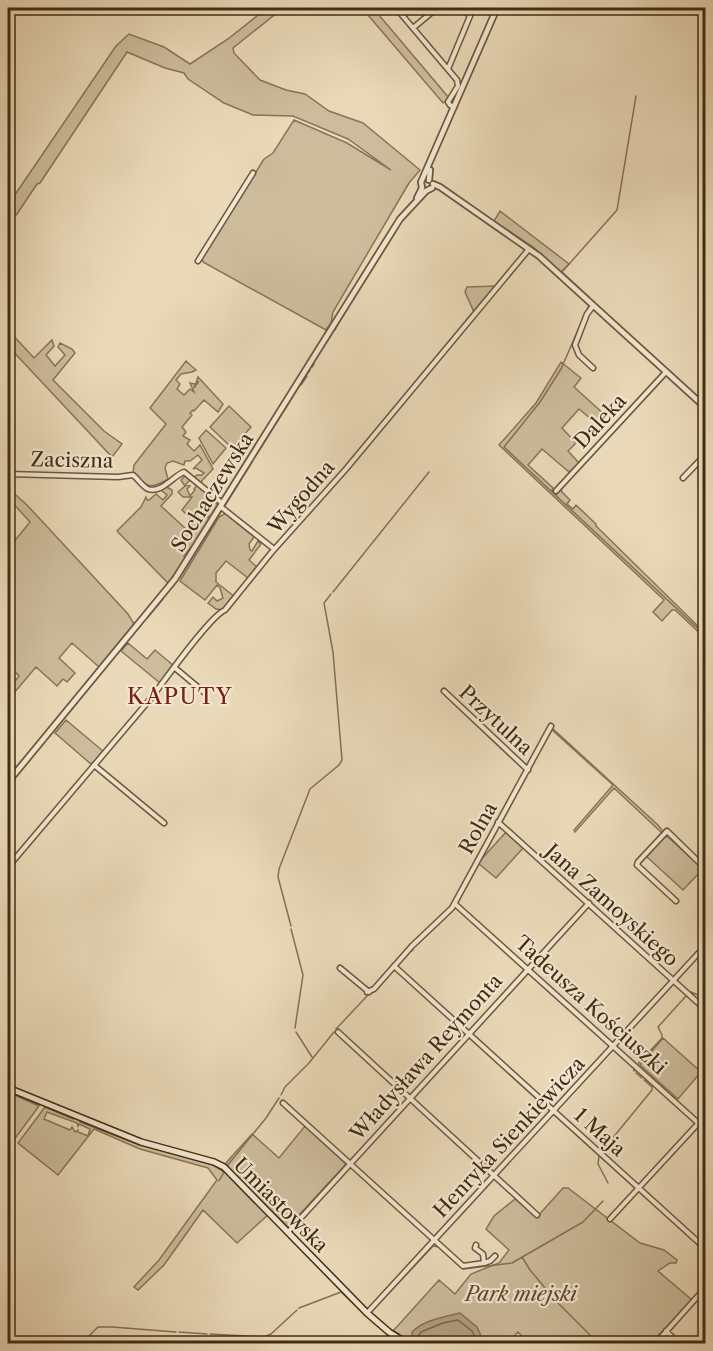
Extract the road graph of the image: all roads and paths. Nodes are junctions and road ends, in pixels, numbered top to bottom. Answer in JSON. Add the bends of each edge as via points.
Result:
{"nodes":[{"id":1,"x":396,"y":8,"type":"edge"},
{"id":2,"x":436,"y":8,"type":"edge"},
{"id":3,"x":462,"y":8,"type":"edge"},
{"id":4,"x":497,"y":8,"type":"edge"},
{"id":5,"x":413,"y":28,"type":"junction"},
{"id":6,"x":448,"y":69,"type":"junction"},
{"id":7,"x":454,"y":107,"type":"junction"},
{"id":8,"x":253,"y":173,"type":"dead end"},
{"id":9,"x":430,"y":183,"type":"junction"},
{"id":10,"x":424,"y":190,"type":"junction"},
{"id":11,"x":530,"y":249,"type":"junction"},
{"id":12,"x":198,"y":261,"type":"dead end"},
{"id":13,"x":593,"y":306,"type":"junction"},
{"id":14,"x":593,"y":368,"type":"dead end"},
{"id":15,"x":666,"y":372,"type":"junction"},
{"id":16,"x":705,"y":398,"type":"edge"},
{"id":17,"x":700,"y":403,"type":"junction"},
{"id":18,"x":705,"y":408,"type":"edge"},
{"id":19,"x":705,"y":454,"type":"edge"},
{"id":20,"x":8,"y":474,"type":"edge"},
{"id":21,"x":683,"y":478,"type":"dead end"},
{"id":22,"x":556,"y":491,"type":"dead end"},
{"id":23,"x":222,"y":505,"type":"junction"},
{"id":24,"x":274,"y":549,"type":"junction"},
{"id":25,"x":175,"y":668,"type":"junction"},
{"id":26,"x":444,"y":691,"type":"dead end"},
{"id":27,"x":205,"y":693,"type":"dead end"},
{"id":28,"x":551,"y":726,"type":"dead end"},
{"id":29,"x":94,"y":765,"type":"junction"},
{"id":30,"x":528,"y":770,"type":"junction"},
{"id":31,"x":8,"y":782,"type":"edge"},
{"id":32,"x":498,"y":822,"type":"junction"},
{"id":33,"x":164,"y":823,"type":"dead end"},
{"id":34,"x":8,"y":867,"type":"edge"},
{"id":35,"x":705,"y":869,"type":"edge"},
{"id":36,"x":676,"y":901,"type":"dead end"},
{"id":37,"x":589,"y":903,"type":"junction"},
{"id":38,"x":455,"y":904,"type":"junction"},
{"id":39,"x":705,"y":945,"type":"edge"},
{"id":40,"x":394,"y":966,"type":"junction"},
{"id":41,"x":340,"y":968,"type":"dead end"},
{"id":42,"x":528,"y":968,"type":"junction"},
{"id":43,"x":674,"y":981,"type":"junction"},
{"id":44,"x":705,"y":1010,"type":"edge"},
{"id":45,"x":338,"y":1032,"type":"dead end"},
{"id":46,"x":469,"y":1033,"type":"junction"},
{"id":47,"x":613,"y":1046,"type":"junction"},
{"id":48,"x":8,"y":1088,"type":"edge"},
{"id":49,"x":410,"y":1099,"type":"junction"},
{"id":50,"x":283,"y":1103,"type":"dead end"},
{"id":51,"x":554,"y":1111,"type":"junction"},
{"id":52,"x":705,"y":1115,"type":"edge"},
{"id":53,"x":698,"y":1123,"type":"junction"},
{"id":54,"x":705,"y":1130,"type":"edge"},
{"id":55,"x":350,"y":1163,"type":"junction"},
{"id":56,"x":494,"y":1176,"type":"junction"},
{"id":57,"x":639,"y":1188,"type":"junction"},
{"id":58,"x":537,"y":1215,"type":"dead end"},
{"id":59,"x":610,"y":1219,"type":"dead end"},
{"id":60,"x":287,"y":1232,"type":"junction"},
{"id":61,"x":435,"y":1239,"type":"junction"},
{"id":62,"x":476,"y":1245,"type":"dead end"},
{"id":63,"x":705,"y":1249,"type":"edge"},
{"id":64,"x":495,"y":1256,"type":"dead end"},
{"id":65,"x":484,"y":1263,"type":"junction"},
{"id":66,"x":705,"y":1287,"type":"edge"},
{"id":67,"x":367,"y":1312,"type":"junction"},
{"id":68,"x":666,"y":1331,"type":"junction"},
{"id":69,"x":408,"y":1344,"type":"edge"},
{"id":70,"x":655,"y":1344,"type":"edge"},
{"id":71,"x":679,"y":1344,"type":"edge"}],
"edges":[{"from":1,"to":5,"type":"street"},
{"from":2,"to":5,"type":"street"},
{"from":3,"to":6,"type":"street","via":[[470,16]]},
{"from":4,"to":7,"type":"street"},
{"from":5,"to":6,"type":"street"},
{"from":6,"to":7,"type":"street","via":[[458,83],[448,102]]},
{"from":7,"to":9,"type":"street","via":[[429,167]]},
{"from":8,"to":12,"type":"street"},
{"from":9,"to":10,"type":"street"},
{"from":9,"to":10,"type":"street","name":"Sochaczewska","via":[[421,184]]},
{"from":9,"to":11,"type":"street"},
{"from":10,"to":23,"type":"street","name":"Sochaczewska","via":[[398,222]]},
{"from":11,"to":13,"type":"street"},
{"from":11,"to":24,"type":"street","name":"Wygodna"},
{"from":13,"to":14,"type":"street","via":[[575,345],[579,355]]},
{"from":13,"to":15,"type":"street"},
{"from":15,"to":17,"type":"street"},
{"from":15,"to":22,"type":"street","name":"Daleka"},
{"from":16,"to":17,"type":"street"},
{"from":17,"to":18,"type":"street"},
{"from":19,"to":21,"type":"street"},
{"from":20,"to":23,"type":"street","name":"Zaciszna","via":[[132,475],[154,489],[184,472]]},
{"from":23,"to":24,"type":"street"},
{"from":23,"to":31,"type":"street","name":"Sochaczewska","via":[[176,579]]},
{"from":24,"to":25,"type":"street","name":"Wygodna"},
{"from":25,"to":27,"type":"street"},
{"from":25,"to":29,"type":"street","name":"Wygodna"},
{"from":26,"to":30,"type":"street","name":"Przytulna"},
{"from":28,"to":30,"type":"street","name":"Rolna"},
{"from":29,"to":33,"type":"street"},
{"from":29,"to":34,"type":"street","name":"Wygodna"},
{"from":30,"to":32,"type":"street","name":"Rolna"},
{"from":32,"to":37,"type":"street","name":"Jana Zamoyskiego"},
{"from":32,"to":38,"type":"street","name":"Rolna"},
{"from":35,"to":36,"type":"street","via":[[667,831],[636,864]]},
{"from":37,"to":42,"type":"street","name":"Władysława Reymonta"},
{"from":37,"to":43,"type":"street","name":"Jana Zamoyskiego"},
{"from":38,"to":40,"type":"street","name":"Rolna"},
{"from":38,"to":42,"type":"street","name":"Tadeusza Kościuszki"},
{"from":39,"to":43,"type":"street","name":"Henryka Sienkiewicza"},
{"from":40,"to":41,"type":"street","name":"Rolna","via":[[368,992]]},
{"from":40,"to":46,"type":"street","name":"1 Maja"},
{"from":42,"to":46,"type":"street","name":"Władysława Reymonta"},
{"from":42,"to":47,"type":"street","name":"Tadeusza Kościuszki"},
{"from":43,"to":44,"type":"street","name":"Jana Zamoyskiego"},
{"from":43,"to":47,"type":"street","name":"Henryka Sienkiewicza"},
{"from":45,"to":49,"type":"street"},
{"from":46,"to":49,"type":"street","name":"Władysława Reymonta"},
{"from":46,"to":51,"type":"street","name":"1 Maja"},
{"from":47,"to":51,"type":"street","name":"Henryka Sienkiewicza"},
{"from":47,"to":53,"type":"street","name":"Tadeusza Kościuszki"},
{"from":48,"to":60,"type":"main road","name":"Umiastowska","via":[[141,1142],[224,1167]]},
{"from":49,"to":55,"type":"street","name":"Władysława Reymonta"},
{"from":49,"to":56,"type":"street"},
{"from":50,"to":55,"type":"street"},
{"from":51,"to":56,"type":"street","name":"Henryka Sienkiewicza"},
{"from":51,"to":57,"type":"street","name":"1 Maja"},
{"from":52,"to":53,"type":"street"},
{"from":53,"to":54,"type":"street","name":"Tadeusza Kościuszki"},
{"from":53,"to":57,"type":"street"},
{"from":55,"to":60,"type":"street","name":"Władysława Reymonta"},
{"from":55,"to":61,"type":"street"},
{"from":56,"to":58,"type":"street"},
{"from":56,"to":61,"type":"street","name":"Henryka Sienkiewicza"},
{"from":57,"to":59,"type":"street"},
{"from":57,"to":63,"type":"street","name":"1 Maja"},
{"from":60,"to":67,"type":"main road","name":"Umiastowska"},
{"from":61,"to":65,"type":"street","via":[[463,1266]]},
{"from":61,"to":67,"type":"street","name":"Henryka Sienkiewicza"},
{"from":62,"to":65,"type":"street"},
{"from":64,"to":65,"type":"street"},
{"from":66,"to":68,"type":"street"},
{"from":67,"to":69,"type":"main road","name":"Umiastowska"},
{"from":68,"to":70,"type":"street"},
{"from":68,"to":71,"type":"street"}]}
